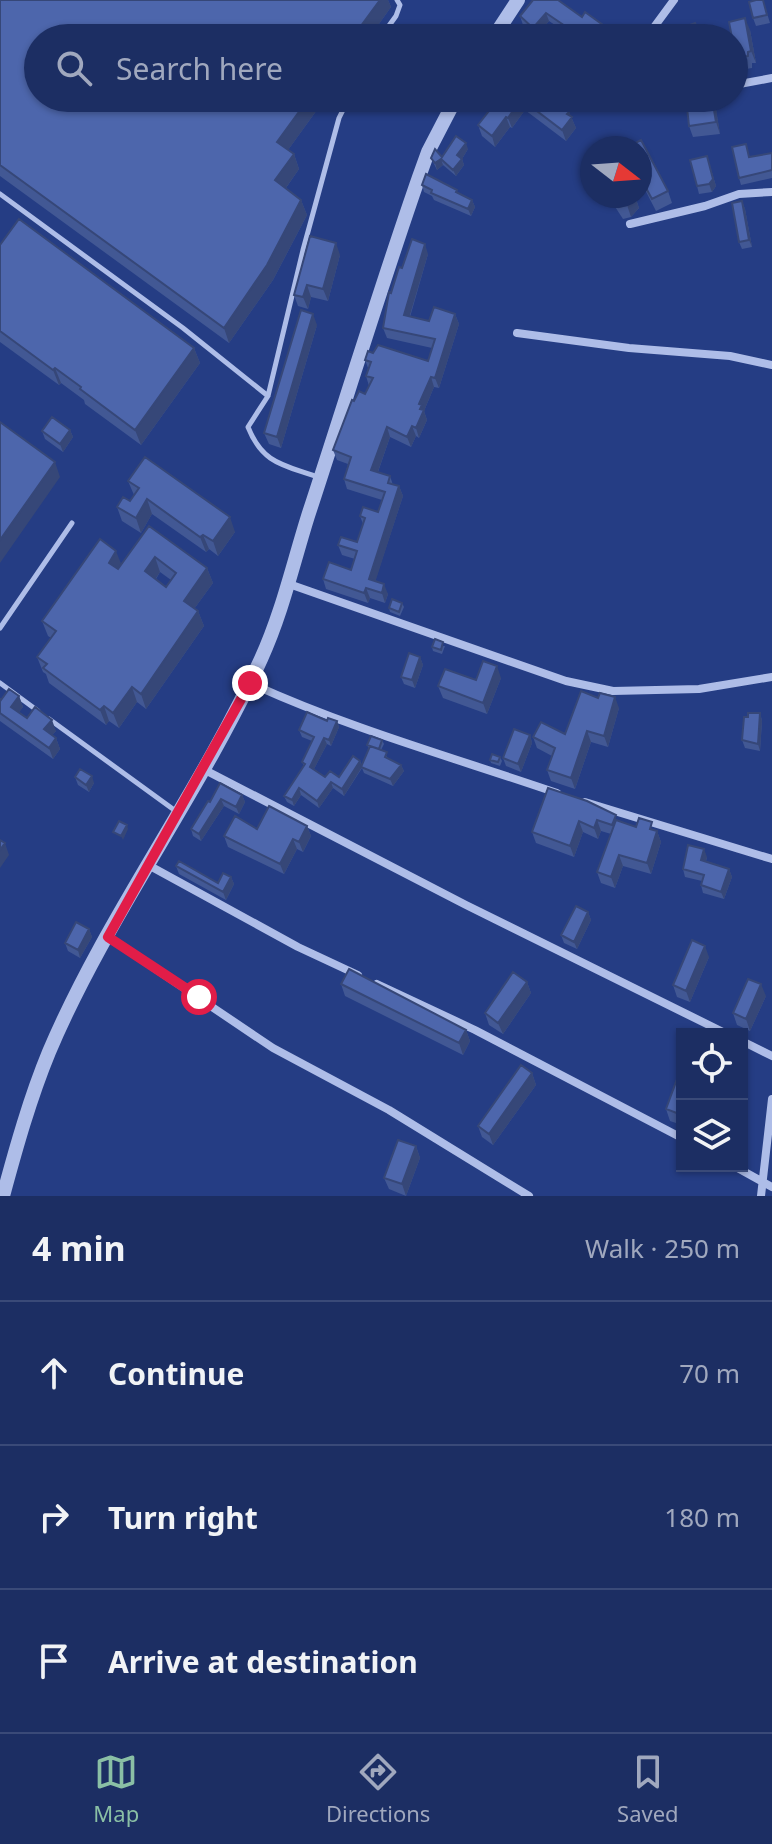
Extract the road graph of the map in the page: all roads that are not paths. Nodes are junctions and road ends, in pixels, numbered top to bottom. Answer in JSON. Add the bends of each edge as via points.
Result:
{"nodes":[{"id":1,"x":397,"y":0,"type":"edge"},
{"id":2,"x":518,"y":0,"type":"edge"},
{"id":3,"x":674,"y":0,"type":"edge"},
{"id":4,"x":390,"y":24,"type":"edge"},
{"id":5,"x":502,"y":24,"type":"edge"},
{"id":6,"x":656,"y":24,"type":"edge"},
{"id":7,"x":772,"y":78,"type":"edge"},
{"id":8,"x":748,"y":82,"type":"edge"},
{"id":9,"x":342,"y":112,"type":"edge"},
{"id":10,"x":449,"y":112,"type":"edge"},
{"id":11,"x":772,"y":192,"type":"edge"},
{"id":12,"x":0,"y":194,"type":"edge"},
{"id":13,"x":630,"y":224,"type":"dead end"},
{"id":14,"x":517,"y":333,"type":"dead end"},
{"id":15,"x":772,"y":365,"type":"edge"},
{"id":16,"x":268,"y":396,"type":"junction"},
{"id":17,"x":321,"y":478,"type":"junction"},
{"id":18,"x":72,"y":523,"type":"dead end"},
{"id":19,"x":289,"y":584,"type":"junction"},
{"id":20,"x":0,"y":628,"type":"edge"},
{"id":21,"x":772,"y":677,"type":"edge"},
{"id":22,"x":0,"y":683,"type":"edge"},
{"id":23,"x":250,"y":683,"type":"junction"},
{"id":24,"x":203,"y":769,"type":"junction"},
{"id":25,"x":178,"y":812,"type":"junction"},
{"id":26,"x":772,"y":859,"type":"edge"},
{"id":27,"x":150,"y":866,"type":"junction"},
{"id":28,"x":108,"y":937,"type":"junction"},
{"id":29,"x":715,"y":1028,"type":"edge"},
{"id":30,"x":748,"y":1044,"type":"edge"},
{"id":31,"x":772,"y":1056,"type":"edge"},
{"id":32,"x":772,"y":1099,"type":"edge"},
{"id":33,"x":676,"y":1135,"type":"edge"},
{"id":34,"x":745,"y":1172,"type":"edge"},
{"id":35,"x":763,"y":1182,"type":"junction"},
{"id":36,"x":772,"y":1187,"type":"edge"},
{"id":37,"x":3,"y":1196,"type":"edge"},
{"id":38,"x":529,"y":1196,"type":"edge"},
{"id":39,"x":761,"y":1196,"type":"edge"}],
"edges":[{"from":1,"to":4,"type":"lane","via":[[400,5]]},
{"from":2,"to":5,"type":"street"},
{"from":3,"to":6,"type":"street"},
{"from":7,"to":8,"type":"street"},
{"from":9,"to":16,"type":"lane"},
{"from":10,"to":17,"type":"street","via":[[419,177]]},
{"from":11,"to":13,"type":"street","via":[[739,194]]},
{"from":12,"to":16,"type":"lane"},
{"from":14,"to":15,"type":"street"},
{"from":16,"to":17,"type":"lane","via":[[248,427],[254,444],[270,460]]},
{"from":17,"to":19,"type":"street"},
{"from":18,"to":20,"type":"lane"},
{"from":19,"to":21,"type":"street","via":[[566,681],[613,691],[699,689]]},
{"from":19,"to":23,"type":"street"},
{"from":22,"to":25,"type":"lane"},
{"from":23,"to":24,"type":"street"},
{"from":23,"to":26,"type":"street","via":[[444,755]]},
{"from":24,"to":25,"type":"street"},
{"from":24,"to":29,"type":"street"},
{"from":25,"to":27,"type":"street"},
{"from":27,"to":28,"type":"street"},
{"from":27,"to":33,"type":"street","via":[[298,947],[475,1030]]},
{"from":28,"to":37,"type":"street","via":[[49,1052]]},
{"from":28,"to":38,"type":"street","via":[[273,1048],[389,1110]]},
{"from":30,"to":31,"type":"street"},
{"from":32,"to":35,"type":"street"},
{"from":34,"to":35,"type":"street"},
{"from":35,"to":36,"type":"street"},
{"from":35,"to":39,"type":"street"}]}
